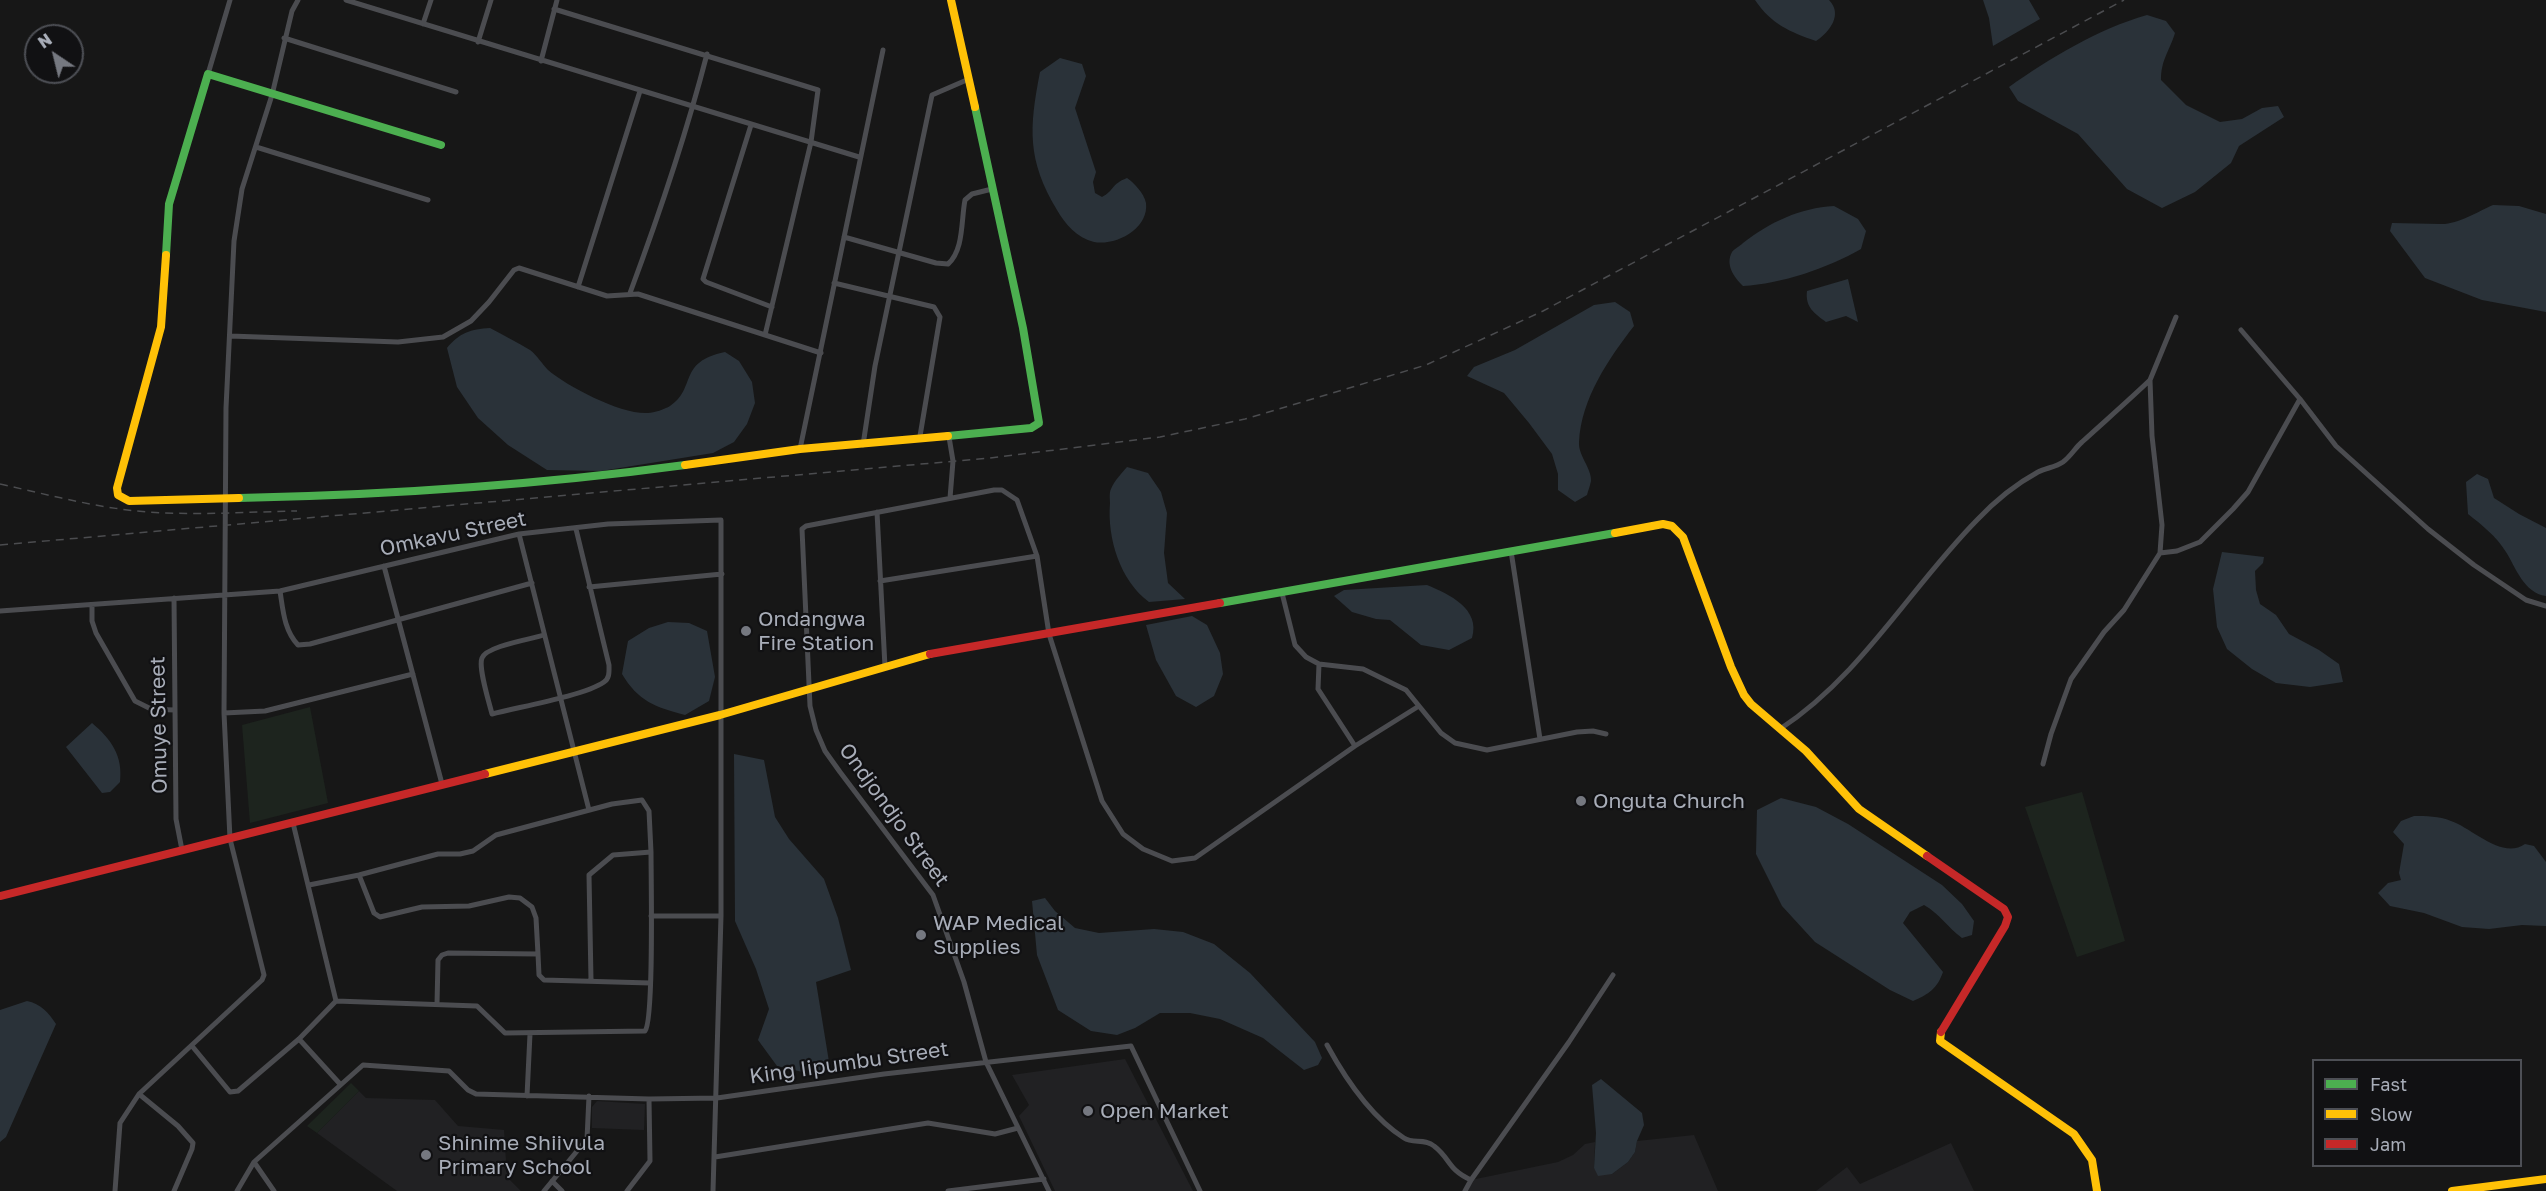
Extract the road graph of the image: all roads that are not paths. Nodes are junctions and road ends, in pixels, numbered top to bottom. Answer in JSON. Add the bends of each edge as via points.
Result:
{"nodes":[{"id":1,"x":230,"y":0,"type":"edge"},
{"id":2,"x":298,"y":0,"type":"edge"},
{"id":3,"x":346,"y":0,"type":"edge"},
{"id":4,"x":431,"y":0,"type":"edge"},
{"id":5,"x":491,"y":0,"type":"edge"},
{"id":6,"x":557,"y":0,"type":"edge"},
{"id":7,"x":951,"y":0,"type":"edge"},
{"id":8,"x":555,"y":9,"type":"junction"},
{"id":9,"x":423,"y":24,"type":"junction"},
{"id":10,"x":284,"y":38,"type":"junction"},
{"id":11,"x":478,"y":42,"type":"junction"},
{"id":12,"x":883,"y":50,"type":"dead end"},
{"id":13,"x":707,"y":54,"type":"junction"},
{"id":14,"x":542,"y":61,"type":"junction"},
{"id":15,"x":208,"y":74,"type":"junction"},
{"id":16,"x":969,"y":79,"type":"junction"},
{"id":17,"x":640,"y":91,"type":"junction"},
{"id":18,"x":456,"y":92,"type":"dead end"},
{"id":19,"x":272,"y":95,"type":"junction"},
{"id":20,"x":693,"y":107,"type":"junction"},
{"id":21,"x":751,"y":125,"type":"junction"},
{"id":22,"x":811,"y":142,"type":"junction"},
{"id":23,"x":441,"y":145,"type":"dead end"},
{"id":24,"x":256,"y":147,"type":"junction"},
{"id":25,"x":859,"y":157,"type":"junction"},
{"id":26,"x":992,"y":189,"type":"junction"},
{"id":27,"x":428,"y":200,"type":"dead end"},
{"id":28,"x":844,"y":237,"type":"junction"},
{"id":29,"x":899,"y":252,"type":"junction"},
{"id":30,"x":834,"y":283,"type":"junction"},
{"id":31,"x":579,"y":287,"type":"junction"},
{"id":32,"x":630,"y":293,"type":"junction"},
{"id":33,"x":889,"y":296,"type":"junction"},
{"id":34,"x":772,"y":307,"type":"junction"},
{"id":35,"x":2176,"y":317,"type":"dead end"},
{"id":36,"x":2241,"y":330,"type":"dead end"},
{"id":37,"x":765,"y":335,"type":"junction"},
{"id":38,"x":230,"y":336,"type":"junction"},
{"id":39,"x":821,"y":353,"type":"junction"},
{"id":40,"x":2150,"y":380,"type":"junction"},
{"id":41,"x":2300,"y":399,"type":"junction"},
{"id":42,"x":920,"y":436,"type":"junction"},
{"id":43,"x":949,"y":437,"type":"junction"},
{"id":44,"x":863,"y":445,"type":"junction"},
{"id":45,"x":800,"y":449,"type":"junction"},
{"id":46,"x":226,"y":497,"type":"junction"},
{"id":47,"x":950,"y":498,"type":"junction"},
{"id":48,"x":877,"y":512,"type":"junction"},
{"id":49,"x":576,"y":529,"type":"junction"},
{"id":50,"x":519,"y":534,"type":"junction"},
{"id":51,"x":1511,"y":550,"type":"junction"},
{"id":52,"x":2160,"y":553,"type":"junction"},
{"id":53,"x":1037,"y":556,"type":"junction"},
{"id":54,"x":384,"y":566,"type":"junction"},
{"id":55,"x":722,"y":574,"type":"junction"},
{"id":56,"x":880,"y":581,"type":"junction"},
{"id":57,"x":532,"y":583,"type":"junction"},
{"id":58,"x":589,"y":586,"type":"junction"},
{"id":59,"x":280,"y":591,"type":"junction"},
{"id":60,"x":1282,"y":593,"type":"junction"},
{"id":61,"x":224,"y":596,"type":"junction"},
{"id":62,"x":174,"y":598,"type":"junction"},
{"id":63,"x":93,"y":606,"type":"junction"},
{"id":64,"x":2546,"y":606,"type":"edge"},
{"id":65,"x":0,"y":611,"type":"edge"},
{"id":66,"x":398,"y":619,"type":"junction"},
{"id":67,"x":1049,"y":634,"type":"junction"},
{"id":68,"x":544,"y":635,"type":"junction"},
{"id":69,"x":1319,"y":664,"type":"junction"},
{"id":70,"x":885,"y":667,"type":"junction"},
{"id":71,"x":412,"y":674,"type":"junction"},
{"id":72,"x":808,"y":691,"type":"junction"},
{"id":73,"x":559,"y":697,"type":"junction"},
{"id":74,"x":1419,"y":706,"type":"junction"},
{"id":75,"x":174,"y":710,"type":"junction"},
{"id":76,"x":224,"y":713,"type":"junction"},
{"id":77,"x":720,"y":715,"type":"junction"},
{"id":78,"x":1780,"y":729,"type":"junction"},
{"id":79,"x":1606,"y":734,"type":"dead end"},
{"id":80,"x":1540,"y":739,"type":"junction"},
{"id":81,"x":1355,"y":746,"type":"junction"},
{"id":82,"x":572,"y":751,"type":"junction"},
{"id":83,"x":2043,"y":764,"type":"dead end"},
{"id":84,"x":442,"y":784,"type":"junction"},
{"id":85,"x":589,"y":810,"type":"junction"},
{"id":86,"x":293,"y":823,"type":"junction"},
{"id":87,"x":230,"y":839,"type":"junction"},
{"id":88,"x":182,"y":850,"type":"junction"},
{"id":89,"x":651,"y":852,"type":"junction"},
{"id":90,"x":359,"y":875,"type":"junction"},
{"id":91,"x":309,"y":885,"type":"junction"},
{"id":92,"x":0,"y":896,"type":"edge"},
{"id":93,"x":651,"y":916,"type":"junction"},
{"id":94,"x":721,"y":916,"type":"junction"},
{"id":95,"x":538,"y":954,"type":"junction"},
{"id":96,"x":1613,"y":975,"type":"dead end"},
{"id":97,"x":591,"y":980,"type":"junction"},
{"id":98,"x":650,"y":983,"type":"junction"},
{"id":99,"x":336,"y":1001,"type":"junction"},
{"id":100,"x":437,"y":1004,"type":"junction"},
{"id":101,"x":530,"y":1034,"type":"junction"},
{"id":102,"x":299,"y":1039,"type":"junction"},
{"id":103,"x":1327,"y":1045,"type":"dead end"},
{"id":104,"x":192,"y":1046,"type":"junction"},
{"id":105,"x":986,"y":1062,"type":"junction"},
{"id":106,"x":340,"y":1084,"type":"junction"},
{"id":107,"x":139,"y":1094,"type":"junction"},
{"id":108,"x":527,"y":1096,"type":"junction"},
{"id":109,"x":589,"y":1096,"type":"junction"},
{"id":110,"x":717,"y":1098,"type":"junction"},
{"id":111,"x":649,"y":1099,"type":"junction"},
{"id":112,"x":1018,"y":1128,"type":"junction"},
{"id":113,"x":714,"y":1157,"type":"junction"},
{"id":114,"x":254,"y":1162,"type":"junction"},
{"id":115,"x":1044,"y":1179,"type":"junction"},
{"id":116,"x":2546,"y":1179,"type":"edge"},
{"id":117,"x":1471,"y":1180,"type":"junction"},
{"id":118,"x":552,"y":1181,"type":"junction"},
{"id":119,"x":116,"y":1191,"type":"edge"},
{"id":120,"x":174,"y":1191,"type":"edge"},
{"id":121,"x":237,"y":1191,"type":"edge"},
{"id":122,"x":274,"y":1191,"type":"edge"},
{"id":123,"x":544,"y":1191,"type":"edge"},
{"id":124,"x":562,"y":1191,"type":"edge"},
{"id":125,"x":627,"y":1191,"type":"edge"},
{"id":126,"x":713,"y":1191,"type":"edge"},
{"id":127,"x":948,"y":1191,"type":"edge"},
{"id":128,"x":1049,"y":1191,"type":"edge"},
{"id":129,"x":1200,"y":1191,"type":"edge"},
{"id":130,"x":1465,"y":1191,"type":"edge"},
{"id":131,"x":2097,"y":1191,"type":"edge"},
{"id":132,"x":2452,"y":1191,"type":"edge"}],
"edges":[{"from":1,"to":15,"type":"street"},
{"from":2,"to":10,"type":"street"},
{"from":3,"to":9,"type":"street"},
{"from":4,"to":9,"type":"street"},
{"from":5,"to":11,"type":"street"},
{"from":6,"to":8,"type":"street"},
{"from":7,"to":16,"type":"street"},
{"from":8,"to":13,"type":"street"},
{"from":8,"to":14,"type":"street"},
{"from":9,"to":11,"type":"street"},
{"from":10,"to":18,"type":"street"},
{"from":10,"to":19,"type":"street"},
{"from":11,"to":14,"type":"street"},
{"from":12,"to":25,"type":"street"},
{"from":13,"to":20,"type":"street"},
{"from":13,"to":22,"type":"street","via":[[817,88]]},
{"from":14,"to":17,"type":"street"},
{"from":15,"to":19,"type":"street"},
{"from":15,"to":46,"type":"street","via":[[169,204],[161,327],[117,488],[118,495],[129,501]]},
{"from":16,"to":26,"type":"street"},
{"from":16,"to":29,"type":"street","via":[[932,95]]},
{"from":17,"to":20,"type":"street"},
{"from":17,"to":31,"type":"street"},
{"from":19,"to":23,"type":"street"},
{"from":19,"to":24,"type":"street"},
{"from":20,"to":21,"type":"street"},
{"from":20,"to":32,"type":"street"},
{"from":21,"to":22,"type":"street"},
{"from":21,"to":34,"type":"street","via":[[703,279]]},
{"from":22,"to":25,"type":"street"},
{"from":22,"to":34,"type":"street"},
{"from":24,"to":27,"type":"street"},
{"from":24,"to":38,"type":"street","via":[[242,189],[237,221]]},
{"from":25,"to":28,"type":"street"},
{"from":26,"to":29,"type":"street","via":[[965,200],[958,248],[948,264]]},
{"from":26,"to":43,"type":"street","via":[[1023,328],[1039,423],[1030,428]]},
{"from":28,"to":29,"type":"street"},
{"from":28,"to":30,"type":"street"},
{"from":29,"to":33,"type":"street"},
{"from":30,"to":33,"type":"street"},
{"from":30,"to":39,"type":"street"},
{"from":31,"to":32,"type":"street","via":[[607,296]]},
{"from":31,"to":38,"type":"street","via":[[519,268],[471,321],[443,337],[398,342]]},
{"from":32,"to":37,"type":"street"},
{"from":33,"to":42,"type":"street","via":[[934,307],[940,317]]},
{"from":33,"to":44,"type":"street"},
{"from":34,"to":37,"type":"street"},
{"from":35,"to":40,"type":"street"},
{"from":36,"to":41,"type":"street"},
{"from":37,"to":39,"type":"street"},
{"from":38,"to":46,"type":"street"},
{"from":39,"to":45,"type":"street"},
{"from":40,"to":52,"type":"street","via":[[2151,436],[2162,525]]},
{"from":40,"to":78,"type":"street","via":[[2063,462],[2035,474],[1993,504],[1923,579],[1836,684]]},
{"from":41,"to":52,"type":"street","via":[[2248,492],[2233,509],[2200,542]]},
{"from":41,"to":64,"type":"street","via":[[2336,446],[2428,529],[2526,600]]},
{"from":42,"to":43,"type":"street"},
{"from":42,"to":44,"type":"street"},
{"from":43,"to":47,"type":"street","via":[[953,461]]},
{"from":44,"to":45,"type":"street"},
{"from":45,"to":46,"type":"street","via":[[580,479],[466,489]]},
{"from":46,"to":61,"type":"street"},
{"from":47,"to":48,"type":"street","name":"Ondjondjo Street"},
{"from":47,"to":53,"type":"street","name":"Ondjondjo Street","via":[[994,490],[1009,494],[1017,500]]},
{"from":48,"to":56,"type":"street"},
{"from":48,"to":72,"type":"street","name":"Ondjondjo Street","via":[[806,526],[800,534]]},
{"from":49,"to":50,"type":"street","name":"Omkavu Street"},
{"from":49,"to":55,"type":"street","name":"Omkavu Street","via":[[608,524],[721,520]]},
{"from":49,"to":58,"type":"street"},
{"from":50,"to":54,"type":"street","name":"Omkavu Street"},
{"from":50,"to":57,"type":"street"},
{"from":51,"to":60,"type":"street"},
{"from":51,"to":78,"type":"street","via":[[1663,524],[1678,530],[1744,694]]},
{"from":51,"to":80,"type":"street"},
{"from":52,"to":83,"type":"street","via":[[2124,610],[2071,679]]},
{"from":53,"to":56,"type":"street"},
{"from":53,"to":67,"type":"street","name":"Ondjondjo Street"},
{"from":54,"to":59,"type":"street","name":"Omkavu Street"},
{"from":54,"to":66,"type":"street"},
{"from":55,"to":58,"type":"street"},
{"from":55,"to":77,"type":"street","name":"Omkavu Street"},
{"from":56,"to":70,"type":"street"},
{"from":57,"to":66,"type":"street"},
{"from":57,"to":68,"type":"street"},
{"from":58,"to":73,"type":"street","via":[[609,676],[585,691]]},
{"from":59,"to":61,"type":"street","name":"Omkavu Street"},
{"from":59,"to":66,"type":"street","via":[[286,626],[298,645]]},
{"from":60,"to":67,"type":"street"},
{"from":60,"to":69,"type":"street","via":[[1294,645]]},
{"from":61,"to":62,"type":"street","name":"Omkavu Street"},
{"from":61,"to":76,"type":"street"},
{"from":62,"to":63,"type":"street","name":"Omkavu Street"},
{"from":62,"to":75,"type":"street","name":"Omuye Street"},
{"from":63,"to":65,"type":"street","name":"Omkavu Street"},
{"from":63,"to":75,"type":"street","via":[[96,633],[135,701],[151,709]]},
{"from":66,"to":71,"type":"street"},
{"from":67,"to":70,"type":"street","via":[[931,654]]},
{"from":67,"to":81,"type":"street","name":"Ondjondjo Street","via":[[1102,801],[1123,834],[1143,849],[1172,861],[1195,858]]},
{"from":68,"to":73,"type":"street"},
{"from":68,"to":73,"type":"street","via":[[494,649],[481,659],[492,714]]},
{"from":69,"to":74,"type":"street","via":[[1363,669],[1387,679],[1406,690]]},
{"from":69,"to":81,"type":"street","via":[[1318,689]]},
{"from":70,"to":72,"type":"street"},
{"from":71,"to":76,"type":"street","via":[[265,711]]},
{"from":71,"to":84,"type":"street"},
{"from":72,"to":77,"type":"street"},
{"from":72,"to":105,"type":"street","name":"Ondjondjo Street","via":[[825,751],[933,895],[964,982]]},
{"from":73,"to":82,"type":"street"},
{"from":74,"to":80,"type":"street","via":[[1441,733],[1473,749],[1487,750]]},
{"from":74,"to":81,"type":"street","name":"Ondjondjo Street"},
{"from":75,"to":88,"type":"street","name":"Omuye Street","via":[[176,819]]},
{"from":76,"to":87,"type":"street"},
{"from":77,"to":82,"type":"street"},
{"from":77,"to":94,"type":"street","name":"Omkavu Street"},
{"from":78,"to":131,"type":"street","via":[[1806,751],[1859,809],[2004,909],[2008,916],[2005,926],[1939,1034],[1940,1041],[2074,1134],[2091,1154]]},
{"from":79,"to":80,"type":"street","via":[[1576,732]]},
{"from":82,"to":84,"type":"street"},
{"from":82,"to":85,"type":"street"},
{"from":84,"to":86,"type":"street"},
{"from":85,"to":89,"type":"street","via":[[642,800],[649,811]]},
{"from":85,"to":90,"type":"street","via":[[496,835],[472,851],[438,854]]},
{"from":86,"to":87,"type":"street"},
{"from":86,"to":91,"type":"street"},
{"from":87,"to":88,"type":"street"},
{"from":87,"to":104,"type":"street","via":[[264,975]]},
{"from":88,"to":92,"type":"street"},
{"from":89,"to":93,"type":"street"},
{"from":89,"to":97,"type":"street","via":[[614,855],[589,875]]},
{"from":90,"to":91,"type":"street"},
{"from":90,"to":95,"type":"street","via":[[374,913],[380,917],[422,908],[520,898],[532,907],[536,918]]},
{"from":91,"to":99,"type":"street"},
{"from":93,"to":94,"type":"street"},
{"from":93,"to":98,"type":"street"},
{"from":94,"to":110,"type":"street","name":"Omkavu Street"},
{"from":95,"to":97,"type":"street","via":[[539,975],[544,980]]},
{"from":95,"to":100,"type":"street","via":[[448,952],[438,960]]},
{"from":96,"to":117,"type":"street"},
{"from":97,"to":98,"type":"street"},
{"from":98,"to":101,"type":"street","via":[[649,1025],[645,1031]]},
{"from":99,"to":100,"type":"street"},
{"from":99,"to":102,"type":"street"},
{"from":100,"to":101,"type":"street","via":[[477,1006],[505,1033]]},
{"from":101,"to":108,"type":"street"},
{"from":102,"to":104,"type":"street","via":[[234,1093]]},
{"from":102,"to":106,"type":"street"},
{"from":103,"to":117,"type":"street","via":[[1348,1080],[1386,1123],[1409,1141],[1428,1141],[1456,1173]]},
{"from":104,"to":107,"type":"street"},
{"from":105,"to":110,"type":"street","name":"King Iipumbu Street"},
{"from":105,"to":112,"type":"street","name":"Ondjondjo Street"},
{"from":105,"to":129,"type":"street","name":"King Iipumbu Street","via":[[1131,1046]]},
{"from":106,"to":108,"type":"street","name":"King Iipumbu Street","via":[[363,1065],[375,1065],[449,1071],[476,1094]]},
{"from":106,"to":114,"type":"street","name":"King Iipumbu Street"},
{"from":107,"to":119,"type":"street","via":[[120,1123]]},
{"from":107,"to":120,"type":"street","via":[[193,1143]]},
{"from":108,"to":109,"type":"street","name":"King Iipumbu Street"},
{"from":109,"to":111,"type":"street","name":"King Iipumbu Street"},
{"from":109,"to":118,"type":"street","via":[[587,1138]]},
{"from":110,"to":111,"type":"street","name":"King Iipumbu Street"},
{"from":110,"to":113,"type":"street","name":"Omkavu Street"},
{"from":111,"to":125,"type":"street","via":[[650,1161]]},
{"from":112,"to":113,"type":"street","via":[[995,1134],[928,1123]]},
{"from":112,"to":115,"type":"street","name":"Ondjondjo Street"},
{"from":113,"to":126,"type":"street","name":"Omkavu Street"},
{"from":114,"to":121,"type":"street","name":"King Iipumbu Street"},
{"from":114,"to":122,"type":"street"},
{"from":115,"to":127,"type":"street"},
{"from":115,"to":128,"type":"street","name":"Ondjondjo Street"},
{"from":116,"to":132,"type":"street"},
{"from":117,"to":130,"type":"street"},
{"from":118,"to":123,"type":"street"},
{"from":118,"to":124,"type":"street"}]}
